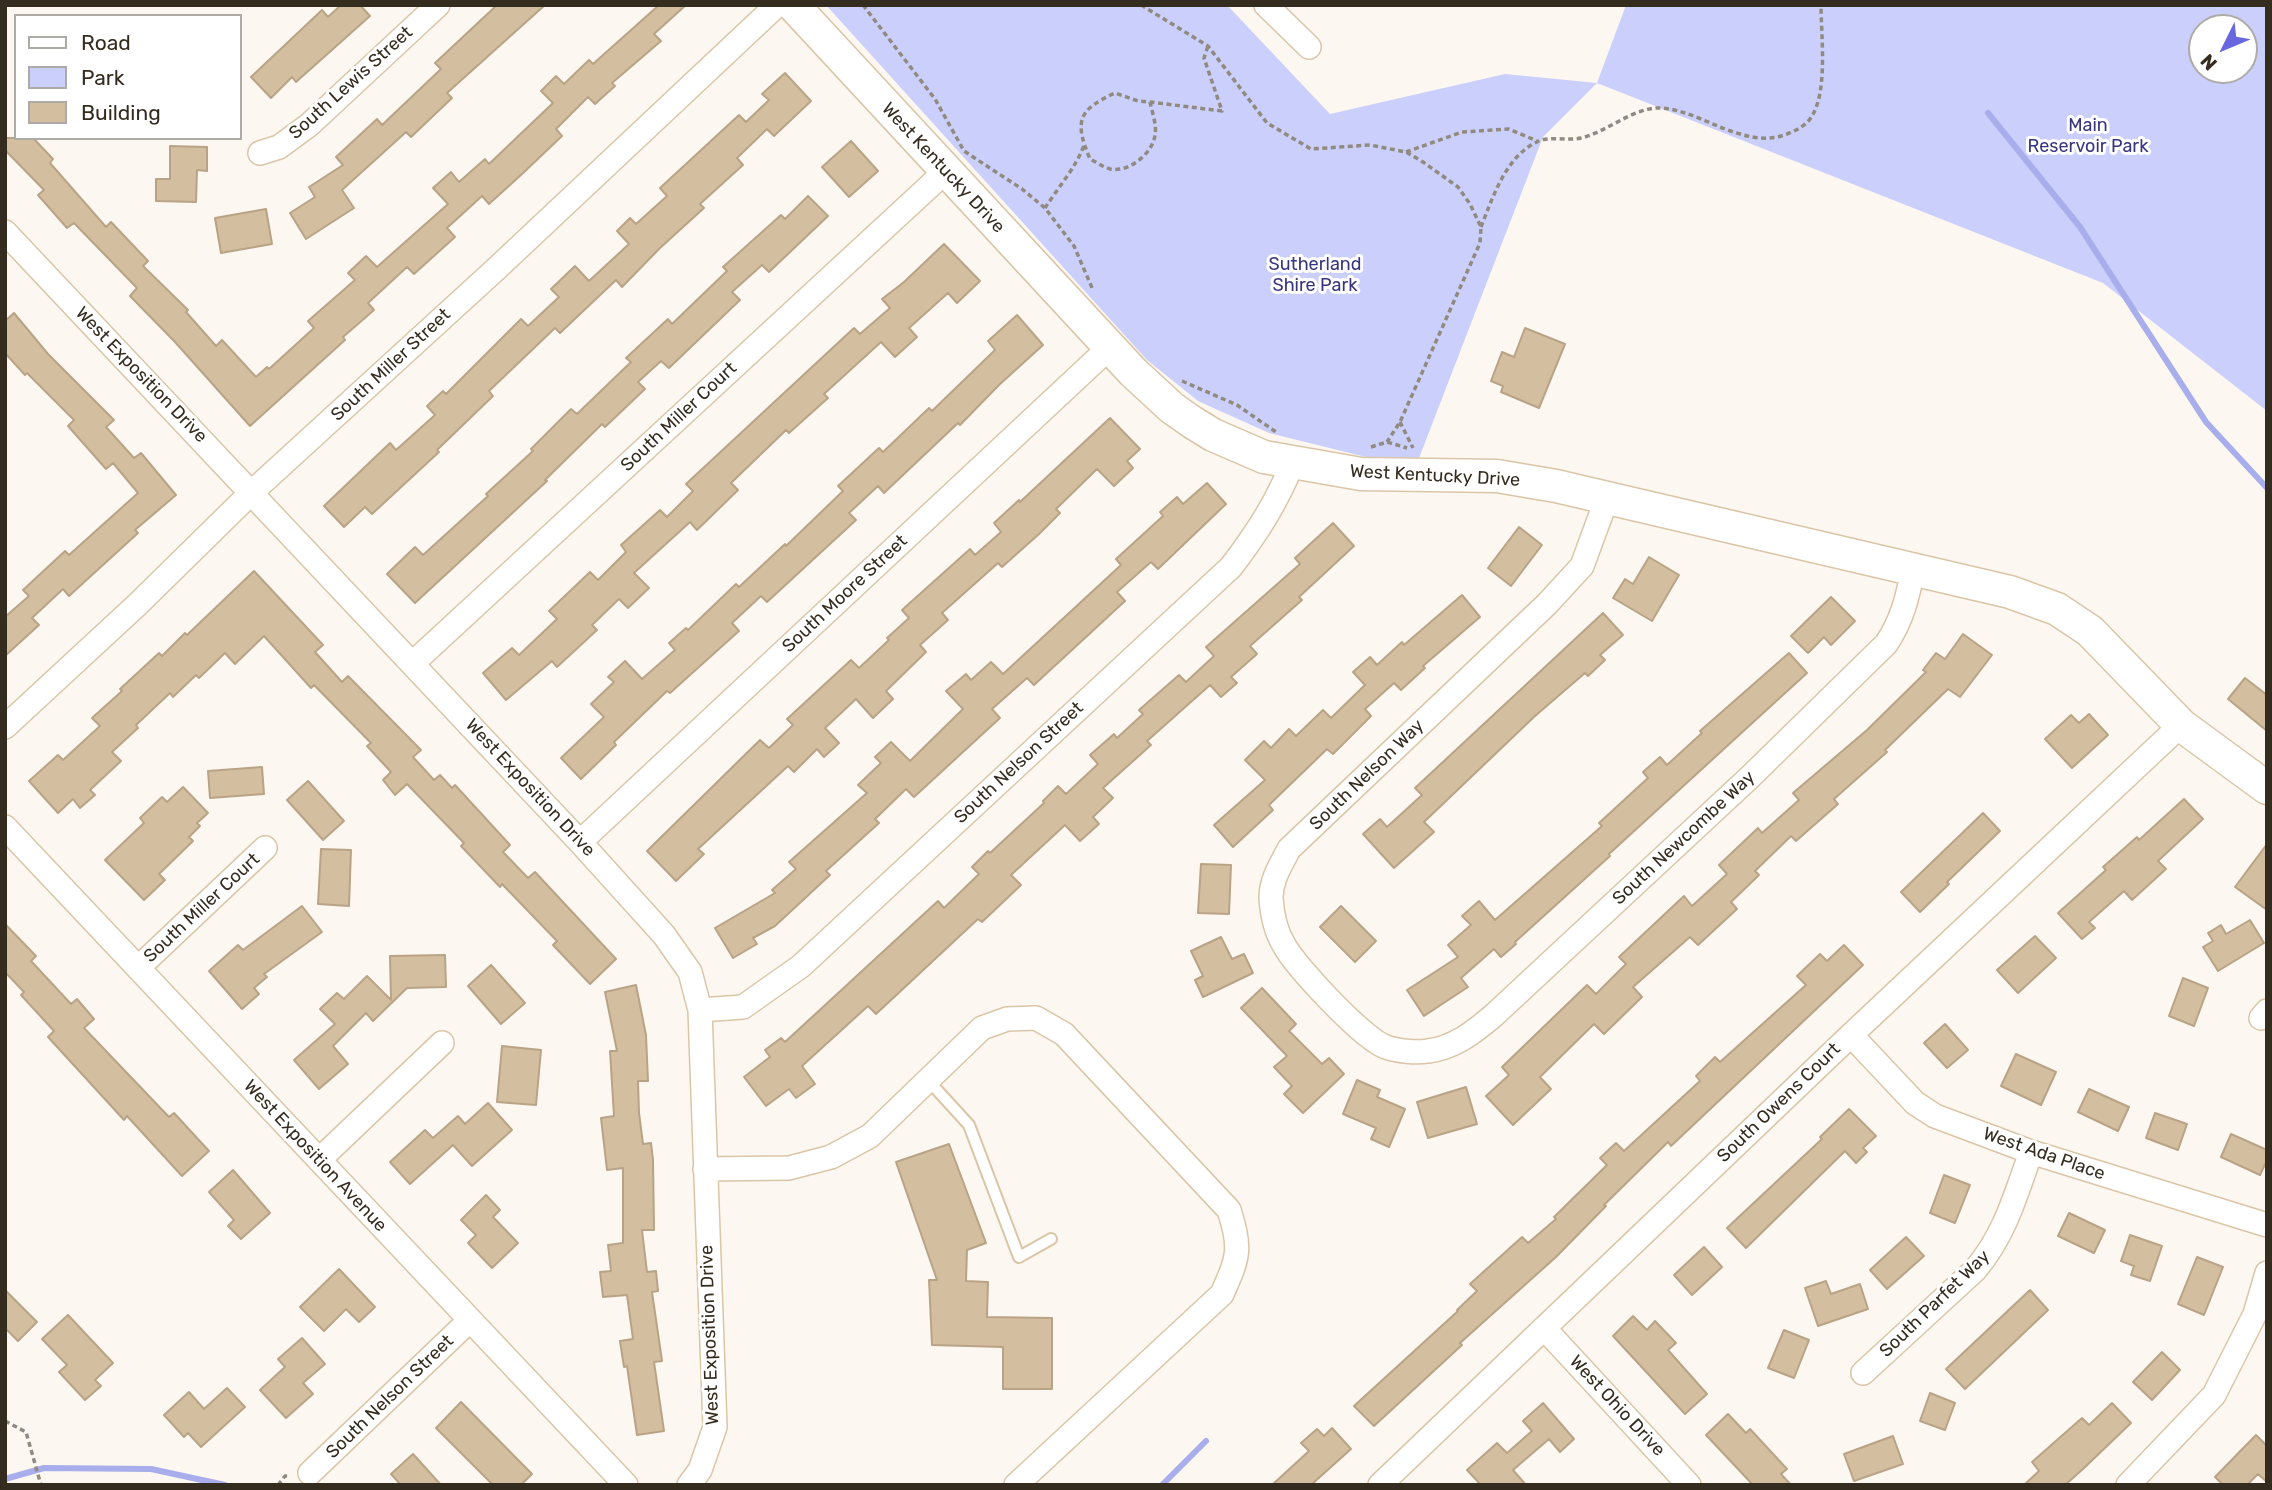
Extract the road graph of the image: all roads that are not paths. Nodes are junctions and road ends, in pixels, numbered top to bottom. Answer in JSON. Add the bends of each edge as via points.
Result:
{"nodes":[{"id":1,"x":438,"y":5,"type":"edge"},
{"id":2,"x":777,"y":5,"type":"edge"},
{"id":3,"x":793,"y":5,"type":"edge"},
{"id":4,"x":1266,"y":5,"type":"edge"},
{"id":5,"x":1309,"y":47,"type":"dead end"},
{"id":6,"x":260,"y":153,"type":"dead end"},
{"id":7,"x":946,"y":171,"type":"junction"},
{"id":8,"x":5,"y":232,"type":"edge"},
{"id":9,"x":1110,"y":347,"type":"junction"},
{"id":10,"x":1293,"y":462,"type":"junction"},
{"id":11,"x":252,"y":492,"type":"junction"},
{"id":12,"x":1607,"y":498,"type":"junction"},
{"id":13,"x":1913,"y":569,"type":"junction"},
{"id":14,"x":413,"y":663,"type":"junction"},
{"id":15,"x":2181,"y":725,"type":"junction"},
{"id":16,"x":5,"y":727,"type":"edge"},
{"id":17,"x":2267,"y":788,"type":"edge"},
{"id":18,"x":5,"y":827,"type":"edge"},
{"id":19,"x":580,"y":842,"type":"junction"},
{"id":20,"x":265,"y":848,"type":"dead end"},
{"id":21,"x":138,"y":968,"type":"junction"},
{"id":22,"x":700,"y":1010,"type":"junction"},
{"id":23,"x":1851,"y":1035,"type":"junction"},
{"id":24,"x":442,"y":1044,"type":"dead end"},
{"id":25,"x":1404,"y":1050,"type":"joint"},
{"id":26,"x":927,"y":1079,"type":"junction"},
{"id":27,"x":2031,"y":1152,"type":"junction"},
{"id":28,"x":319,"y":1160,"type":"junction"},
{"id":29,"x":705,"y":1169,"type":"junction"},
{"id":30,"x":2267,"y":1225,"type":"edge"},
{"id":31,"x":1051,"y":1239,"type":"dead end"},
{"id":32,"x":2267,"y":1273,"type":"edge"},
{"id":33,"x":471,"y":1320,"type":"junction"},
{"id":34,"x":1544,"y":1328,"type":"junction"},
{"id":35,"x":1863,"y":1373,"type":"dead end"},
{"id":36,"x":310,"y":1473,"type":"dead end"},
{"id":37,"x":626,"y":1485,"type":"edge"},
{"id":38,"x":690,"y":1485,"type":"edge"},
{"id":39,"x":1016,"y":1485,"type":"edge"},
{"id":40,"x":1380,"y":1485,"type":"edge"},
{"id":41,"x":1689,"y":1485,"type":"edge"},
{"id":42,"x":2128,"y":1485,"type":"edge"}],
"edges":[{"from":1,"to":6,"type":"street","name":"South Lewis Street","via":[[309,125],[279,147]]},
{"from":2,"to":11,"type":"street","name":"South Miller Street"},
{"from":3,"to":7,"type":"street","name":"West Kentucky Drive"},
{"from":4,"to":5,"type":"street"},
{"from":7,"to":9,"type":"street","name":"West Kentucky Drive"},
{"from":7,"to":14,"type":"street","name":"South Miller Court"},
{"from":8,"to":11,"type":"street","name":"West Exposition Drive"},
{"from":9,"to":10,"type":"street","name":"West Kentucky Drive","via":[[1192,422],[1236,446]]},
{"from":9,"to":19,"type":"street","name":"South Moore Street"},
{"from":10,"to":12,"type":"street","name":"West Kentucky Drive","via":[[1361,474],[1501,476]]},
{"from":10,"to":22,"type":"street","name":"South Nelson Street","via":[[1261,528],[1231,567],[802,966],[743,1007]]},
{"from":11,"to":14,"type":"street","name":"West Exposition Drive"},
{"from":11,"to":16,"type":"street","name":"South Miller Street"},
{"from":12,"to":13,"type":"street","name":"West Kentucky Drive"},
{"from":12,"to":25,"type":"street","name":"South Nelson Way","via":[[1582,566],[1289,849],[1274,878],[1271,898],[1284,945],[1369,1037],[1384,1047]]},
{"from":13,"to":15,"type":"street","name":"West Kentucky Drive","via":[[2057,608],[2090,631]]},
{"from":13,"to":25,"type":"street","name":"South Newcombe Way","via":[[1907,602],[1886,644],[1759,768],[1469,1036],[1426,1052]]},
{"from":14,"to":19,"type":"street","name":"West Exposition Drive"},
{"from":15,"to":17,"type":"street","name":"West Kentucky Drive"},
{"from":15,"to":23,"type":"street","name":"South Owens Court"},
{"from":18,"to":21,"type":"street","name":"West Exposition Avenue"},
{"from":19,"to":22,"type":"street","name":"West Exposition Drive","via":[[691,972]]},
{"from":20,"to":21,"type":"street","name":"South Miller Court"},
{"from":21,"to":28,"type":"street","name":"West Exposition Avenue"},
{"from":22,"to":29,"type":"street","name":"West Exposition Drive"},
{"from":23,"to":27,"type":"street","name":"West Ada Place","via":[[1915,1103],[1935,1116]]},
{"from":23,"to":34,"type":"street","name":"South Owens Court"},
{"from":24,"to":28,"type":"street"},
{"from":26,"to":29,"type":"street","via":[[870,1136],[831,1157],[789,1168]]},
{"from":26,"to":31,"type":"lane","via":[[969,1125],[1019,1257]]},
{"from":26,"to":39,"type":"street","via":[[982,1028],[1007,1019],[1036,1018],[1064,1034],[1229,1210],[1238,1236],[1236,1262],[1222,1294]]},
{"from":27,"to":30,"type":"street","name":"West Ada Place"},
{"from":27,"to":35,"type":"street","name":"South Parfet Way","via":[[2005,1227],[1991,1252]]},
{"from":28,"to":33,"type":"street","name":"West Exposition Avenue"},
{"from":29,"to":38,"type":"street","name":"West Exposition Drive","via":[[715,1427]]},
{"from":32,"to":42,"type":"street","via":[[2255,1314],[2214,1395]]},
{"from":33,"to":36,"type":"street","name":"South Nelson Street"},
{"from":33,"to":37,"type":"street","name":"West Exposition Avenue"},
{"from":34,"to":40,"type":"street","name":"South Owens Court"},
{"from":34,"to":41,"type":"street","name":"West Ohio Drive"}]}
